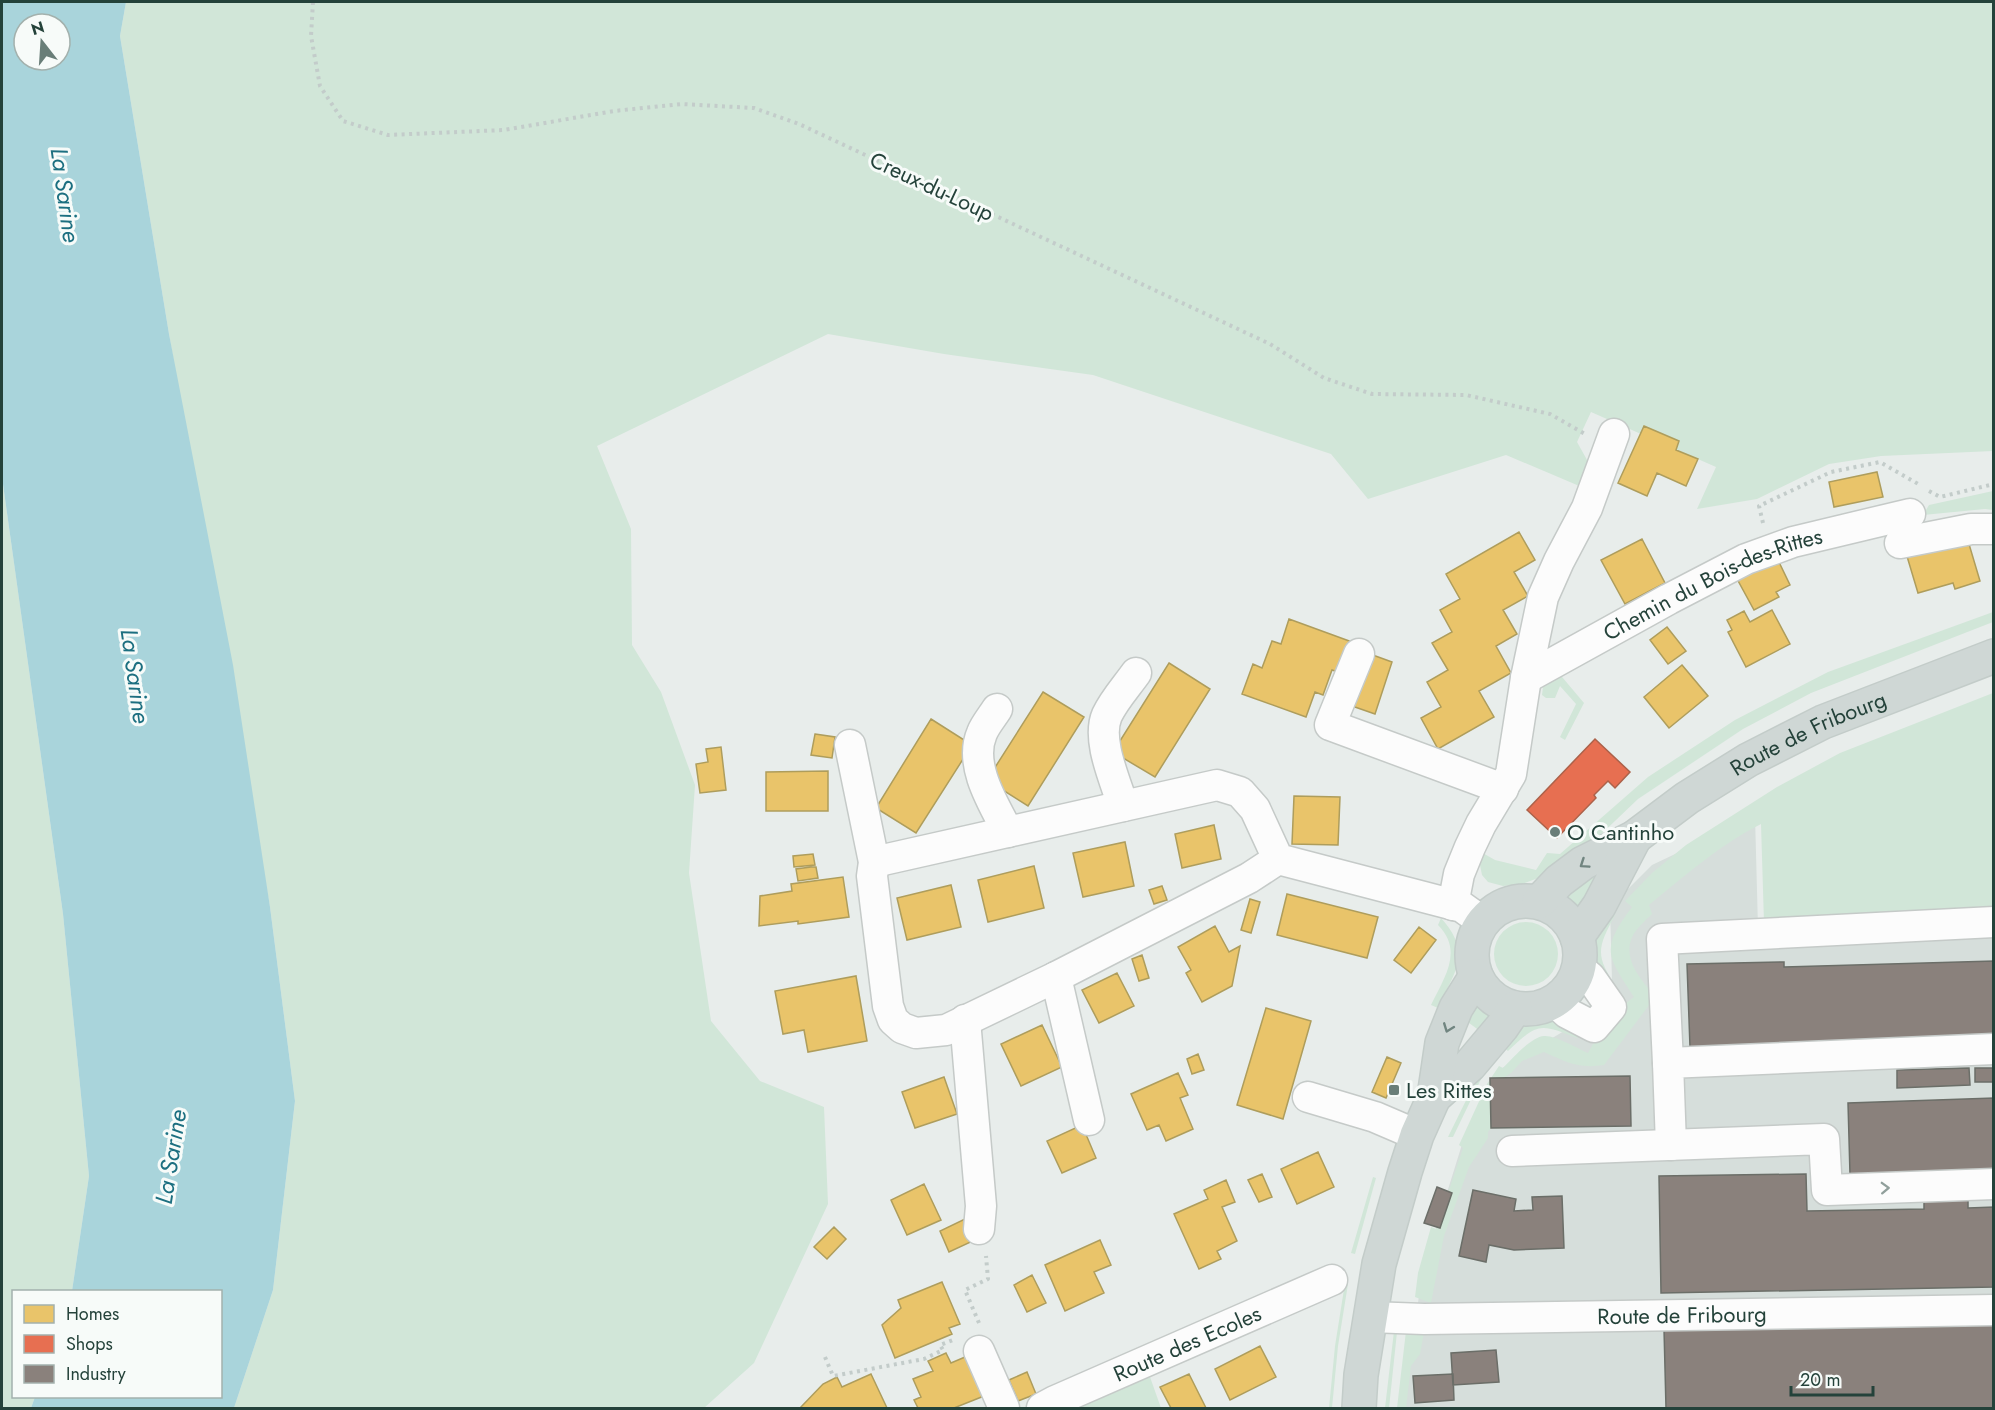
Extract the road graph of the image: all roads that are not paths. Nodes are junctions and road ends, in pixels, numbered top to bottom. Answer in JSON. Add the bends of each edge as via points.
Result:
{"nodes":[{"id":1,"x":1610,"y":445,"type":"road end"},
{"id":2,"x":1910,"y":514,"type":"dead end"},
{"id":3,"x":1994,"y":529,"type":"edge"},
{"id":4,"x":1900,"y":543,"type":"dead end"},
{"id":5,"x":1359,"y":654,"type":"dead end"},
{"id":6,"x":1994,"y":656,"type":"edge"},
{"id":7,"x":1137,"y":674,"type":"dead end"},
{"id":8,"x":1526,"y":678,"type":"junction"},
{"id":9,"x":997,"y":709,"type":"dead end"},
{"id":10,"x":850,"y":745,"type":"dead end"},
{"id":11,"x":1503,"y":789,"type":"junction"},
{"id":12,"x":1123,"y":806,"type":"junction"},
{"id":13,"x":1008,"y":832,"type":"junction"},
{"id":14,"x":1635,"y":837,"type":"junction"},
{"id":15,"x":1278,"y":859,"type":"junction"},
{"id":16,"x":874,"y":862,"type":"junction"},
{"id":17,"x":1539,"y":902,"type":"junction"},
{"id":18,"x":1453,"y":905,"type":"junction"},
{"id":19,"x":1483,"y":922,"type":"junction"},
{"id":20,"x":1994,"y":922,"type":"edge"},
{"id":21,"x":1578,"y":952,"type":"junction"},
{"id":22,"x":1476,"y":976,"type":"junction"},
{"id":23,"x":1056,"y":977,"type":"junction"},
{"id":24,"x":1554,"y":1001,"type":"junction"},
{"id":25,"x":1515,"y":1008,"type":"junction"},
{"id":26,"x":965,"y":1020,"type":"junction"},
{"id":27,"x":1994,"y":1049,"type":"edge"},
{"id":28,"x":1668,"y":1063,"type":"junction"},
{"id":29,"x":1308,"y":1097,"type":"dead end"},
{"id":30,"x":1434,"y":1097,"type":"junction"},
{"id":31,"x":1089,"y":1120,"type":"dead end"},
{"id":32,"x":1417,"y":1135,"type":"junction"},
{"id":33,"x":1671,"y":1145,"type":"junction"},
{"id":34,"x":1512,"y":1151,"type":"dead end"},
{"id":35,"x":1994,"y":1184,"type":"edge"},
{"id":36,"x":983,"y":1242,"type":"road end"},
{"id":37,"x":1332,"y":1280,"type":"dead end"},
{"id":38,"x":1994,"y":1310,"type":"edge"},
{"id":39,"x":1370,"y":1317,"type":"junction"},
{"id":40,"x":974,"y":1338,"type":"road end"},
{"id":41,"x":1004,"y":1408,"type":"edge"},
{"id":42,"x":1042,"y":1408,"type":"edge"},
{"id":43,"x":1359,"y":1408,"type":"edge"}],
"edges":[{"from":1,"to":8,"type":"street","via":[[1587,508],[1543,597]]},
{"from":2,"to":8,"type":"street","name":"Chemin du Bois-des-Rittes","via":[[1793,542],[1746,560]]},
{"from":3,"to":4,"type":"street","via":[[1971,529]]},
{"from":5,"to":11,"type":"street","via":[[1330,725]]},
{"from":6,"to":14,"type":"main road","name":"Route de Fribourg","via":[[1823,722],[1748,760]]},
{"from":7,"to":12,"type":"street","via":[[1106,717],[1104,741]]},
{"from":8,"to":11,"type":"street","via":[[1511,774]]},
{"from":9,"to":13,"type":"street","via":[[981,735],[978,759],[982,781]]},
{"from":10,"to":16,"type":"street"},
{"from":11,"to":18,"type":"street","via":[[1470,847]]},
{"from":12,"to":13,"type":"street"},
{"from":12,"to":15,"type":"street","via":[[1217,785],[1240,792],[1254,809]]},
{"from":13,"to":16,"type":"street"},
{"from":14,"to":17,"type":"main road","name":"Route de Fribourg","one_way":true,"via":[[1583,863]]},
{"from":14,"to":21,"type":"main road","name":"Route de Fribourg"},
{"from":15,"to":18,"type":"street"},
{"from":15,"to":23,"type":"street","via":[[1249,878]]},
{"from":16,"to":26,"type":"street","via":[[872,876],[893,1020],[916,1034],[946,1030]]},
{"from":17,"to":19,"type":"main road","via":[[1523,900],[1505,905]]},
{"from":17,"to":21,"type":"main road","via":[[1564,916]]},
{"from":18,"to":19,"type":"street"},
{"from":19,"to":22,"type":"main road","via":[[1472,947]]},
{"from":20,"to":28,"type":"street","via":[[1662,939]]},
{"from":21,"to":24,"type":"main road","via":[[1574,979]]},
{"from":21,"to":24,"type":"street","via":[[1611,1006],[1594,1027]]},
{"from":22,"to":25,"type":"main road","via":[[1491,997]]},
{"from":22,"to":30,"type":"main road","one_way":true,"via":[[1456,1008],[1442,1043]]},
{"from":23,"to":26,"type":"street"},
{"from":23,"to":31,"type":"street"},
{"from":24,"to":25,"type":"main road"},
{"from":25,"to":30,"type":"main road","via":[[1470,1065]]},
{"from":26,"to":36,"type":"street"},
{"from":27,"to":28,"type":"street"},
{"from":28,"to":33,"type":"street"},
{"from":29,"to":32,"type":"street","via":[[1375,1117]]},
{"from":30,"to":32,"type":"main road"},
{"from":32,"to":39,"type":"main road","via":[[1380,1264]]},
{"from":33,"to":34,"type":"street"},
{"from":33,"to":35,"type":"street","one_way":true,"via":[[1824,1139],[1827,1190]]},
{"from":37,"to":42,"type":"street","name":"Route des Ecoles"},
{"from":38,"to":39,"type":"street","name":"Route de Fribourg"},
{"from":39,"to":43,"type":"main road"},
{"from":40,"to":41,"type":"street"}]}
